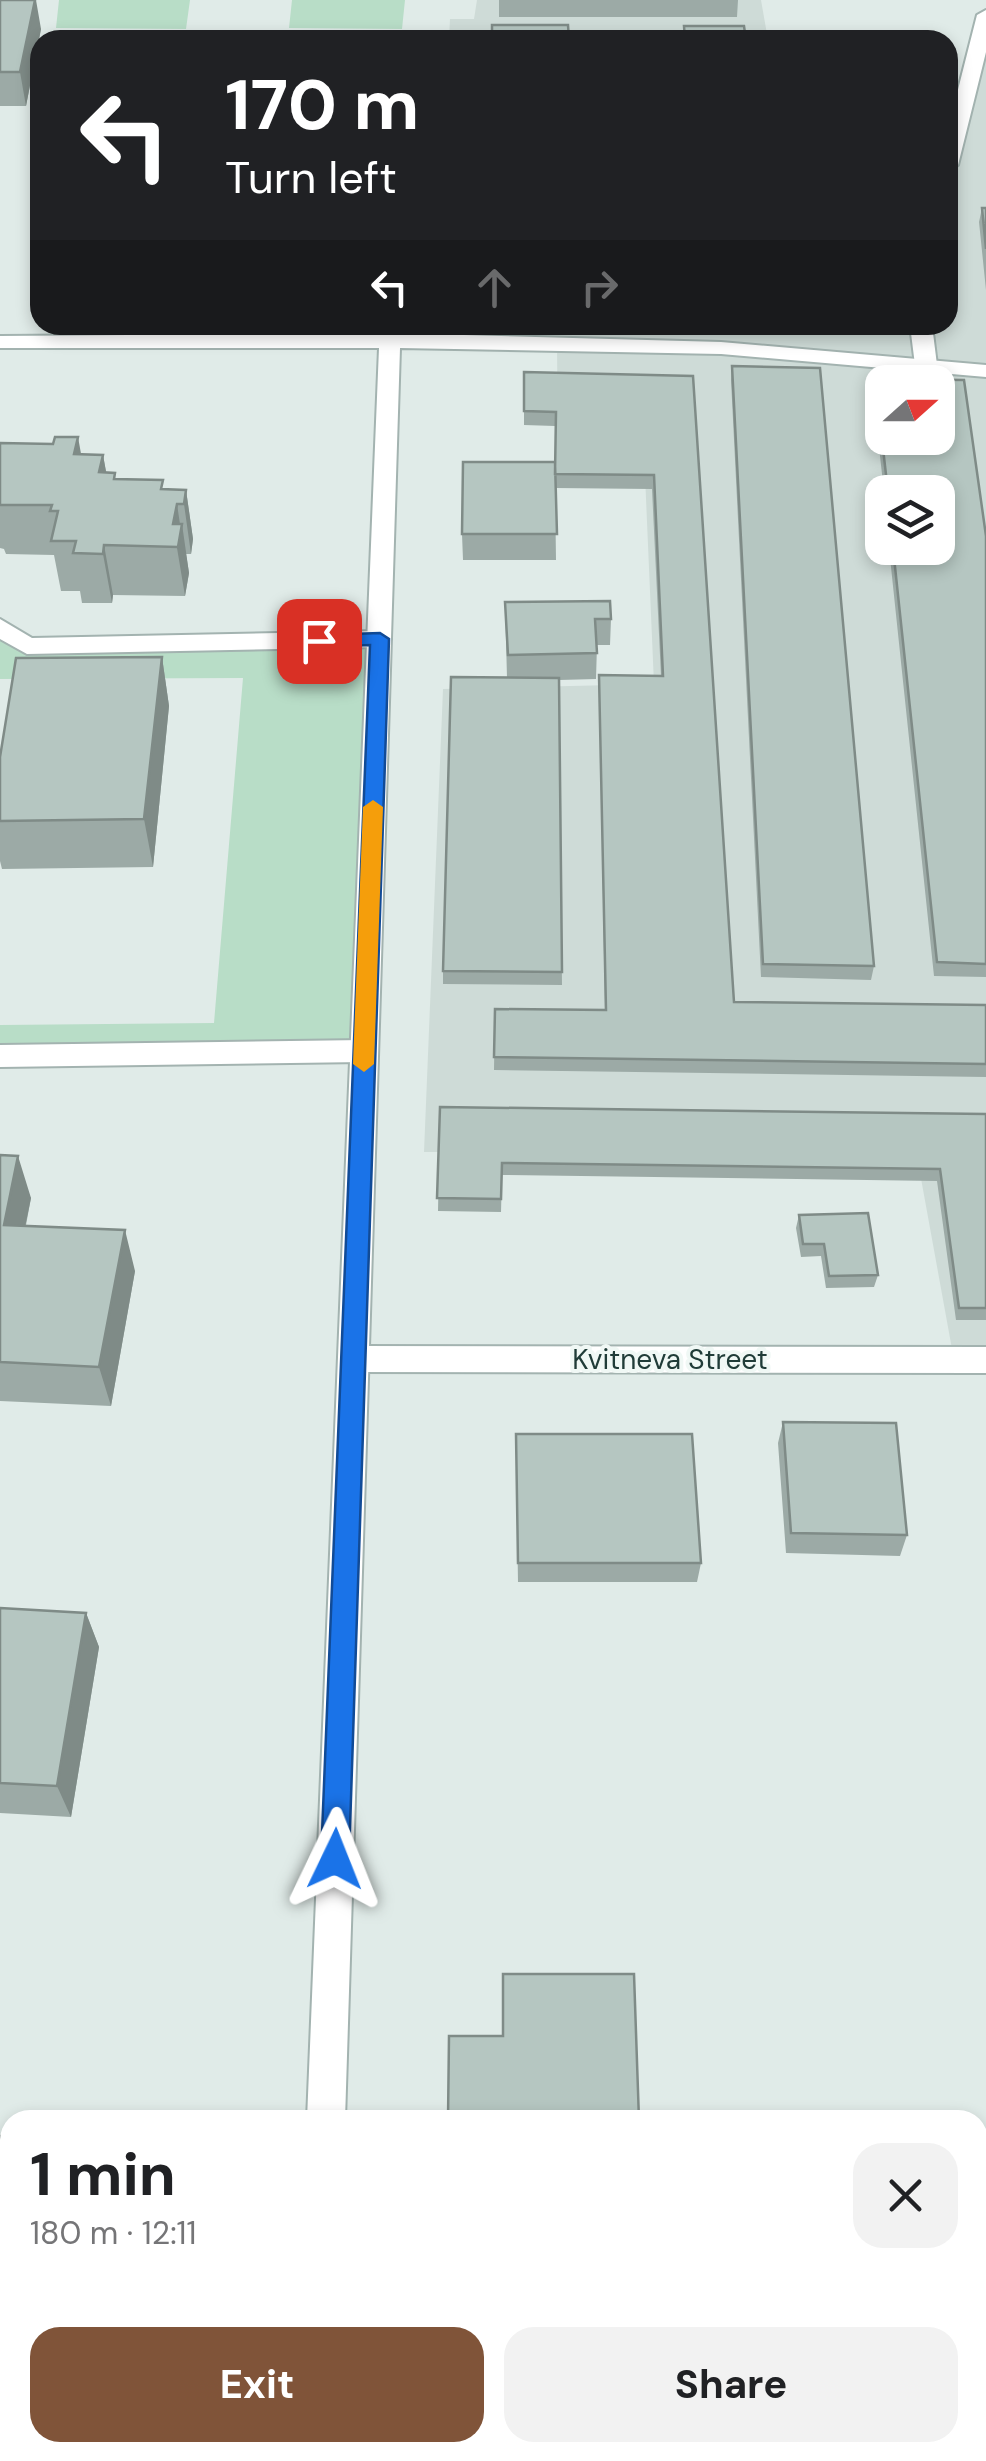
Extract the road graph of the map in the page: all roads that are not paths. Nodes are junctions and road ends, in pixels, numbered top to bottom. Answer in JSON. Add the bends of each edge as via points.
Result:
{"nodes":[{"id":1,"x":986,"y":15,"type":"edge"},
{"id":2,"x":958,"y":126,"type":"edge"},
{"id":3,"x":923,"y":335,"type":"edge"},
{"id":4,"x":390,"y":339,"type":"junction"},
{"id":5,"x":0,"y":342,"type":"edge"},
{"id":6,"x":926,"y":365,"type":"joint"},
{"id":7,"x":955,"y":368,"type":"edge"},
{"id":8,"x":986,"y":371,"type":"edge"},
{"id":9,"x":0,"y":627,"type":"edge"},
{"id":10,"x":380,"y":639,"type":"junction"},
{"id":11,"x":364,"y":1051,"type":"junction"},
{"id":12,"x":0,"y":1056,"type":"edge"},
{"id":13,"x":355,"y":1359,"type":"junction"},
{"id":14,"x":986,"y":1360,"type":"edge"},
{"id":15,"x":326,"y":2110,"type":"edge"}],
"edges":[{"from":1,"to":2,"type":"street"},
{"from":3,"to":6,"type":"street"},
{"from":4,"to":5,"type":"street"},
{"from":4,"to":6,"type":"street","via":[[723,348]]},
{"from":4,"to":10,"type":"street"},
{"from":7,"to":8,"type":"street"},
{"from":9,"to":10,"type":"street","via":[[26,646]]},
{"from":10,"to":11,"type":"street"},
{"from":11,"to":12,"type":"street"},
{"from":11,"to":13,"type":"street"},
{"from":13,"to":14,"type":"street","name":"Kvitneva Street"},
{"from":13,"to":15,"type":"street"}]}
